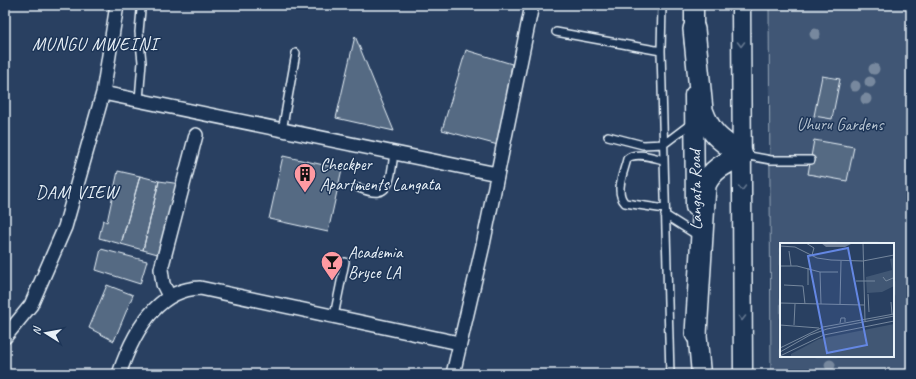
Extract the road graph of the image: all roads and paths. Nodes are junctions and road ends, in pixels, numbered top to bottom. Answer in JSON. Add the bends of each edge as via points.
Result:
{"nodes":[{"id":1,"x":117,"y":5,"type":"edge"},
{"id":2,"x":532,"y":5,"type":"edge"},
{"id":3,"x":662,"y":5,"type":"edge"},
{"id":4,"x":694,"y":5,"type":"edge"},
{"id":5,"x":741,"y":5,"type":"edge"},
{"id":6,"x":141,"y":10,"type":"dead end"},
{"id":7,"x":694,"y":29,"type":"junction"},
{"id":8,"x":556,"y":32,"type":"dead end"},
{"id":9,"x":661,"y":51,"type":"junction"},
{"id":10,"x":296,"y":53,"type":"dead end"},
{"id":11,"x":103,"y":93,"type":"junction"},
{"id":12,"x":139,"y":100,"type":"junction"},
{"id":13,"x":694,"y":120,"type":"junction"},
{"id":14,"x":282,"y":131,"type":"junction"},
{"id":15,"x":196,"y":135,"type":"dead end"},
{"id":16,"x":608,"y":136,"type":"dead end"},
{"id":17,"x":664,"y":144,"type":"junction"},
{"id":18,"x":394,"y":153,"type":"junction"},
{"id":19,"x":742,"y":155,"type":"junction"},
{"id":20,"x":664,"y":160,"type":"junction"},
{"id":21,"x":811,"y":160,"type":"dead end"},
{"id":22,"x":496,"y":174,"type":"junction"},
{"id":23,"x":359,"y":188,"type":"dead end"},
{"id":24,"x":665,"y":212,"type":"junction"},
{"id":25,"x":696,"y":234,"type":"junction"},
{"id":26,"x":345,"y":262,"type":"dead end"},
{"id":27,"x":169,"y":296,"type":"junction"},
{"id":28,"x":334,"y":316,"type":"junction"},
{"id":29,"x":696,"y":334,"type":"junction"},
{"id":30,"x":5,"y":337,"type":"edge"},
{"id":31,"x":459,"y":343,"type":"junction"},
{"id":32,"x":119,"y":374,"type":"edge"},
{"id":33,"x":453,"y":374,"type":"edge"},
{"id":34,"x":670,"y":374,"type":"edge"},
{"id":35,"x":701,"y":374,"type":"edge"},
{"id":36,"x":743,"y":374,"type":"edge"}],
"edges":[{"from":1,"to":11,"type":"street"},
{"from":2,"to":22,"type":"street"},
{"from":3,"to":9,"type":"lane"},
{"from":4,"to":7,"type":"main road","name":"Langata Road"},
{"from":5,"to":19,"type":"main road","one_way":true},
{"from":6,"to":12,"type":"lane","via":[[139,32],[142,62]]},
{"from":7,"to":13,"type":"main road","name":"Langata Road"},
{"from":7,"to":19,"type":"main road","via":[[702,110],[706,121],[711,132]]},
{"from":8,"to":9,"type":"lane"},
{"from":9,"to":17,"type":"lane"},
{"from":10,"to":14,"type":"lane"},
{"from":11,"to":12,"type":"street"},
{"from":11,"to":30,"type":"street","via":[[65,227],[48,270],[31,305]]},
{"from":12,"to":14,"type":"street"},
{"from":13,"to":17,"type":"lane"},
{"from":13,"to":25,"type":"main road","name":"Langata Road"},
{"from":14,"to":18,"type":"street"},
{"from":15,"to":27,"type":"street","via":[[161,270],[163,284]]},
{"from":16,"to":17,"type":"lane","via":[[643,145]]},
{"from":17,"to":20,"type":"lane"},
{"from":18,"to":22,"type":"street"},
{"from":18,"to":23,"type":"lane","via":[[387,186],[378,192]]},
{"from":19,"to":21,"type":"lane","via":[[771,160]]},
{"from":19,"to":29,"type":"main road","via":[[718,168],[705,185]]},
{"from":19,"to":36,"type":"main road","one_way":true},
{"from":20,"to":24,"type":"lane"},
{"from":20,"to":24,"type":"lane","via":[[630,156],[619,191],[620,198],[625,203]]},
{"from":22,"to":31,"type":"street","via":[[475,282]]},
{"from":24,"to":25,"type":"lane"},
{"from":24,"to":34,"type":"lane"},
{"from":25,"to":29,"type":"main road","name":"Langata Road"},
{"from":26,"to":28,"type":"lane"},
{"from":27,"to":28,"type":"street","via":[[183,290],[200,288]]},
{"from":27,"to":32,"type":"street","via":[[154,309],[133,340]]},
{"from":28,"to":31,"type":"street"},
{"from":29,"to":35,"type":"main road","name":"Langata Road"},
{"from":31,"to":33,"type":"street"}]}
